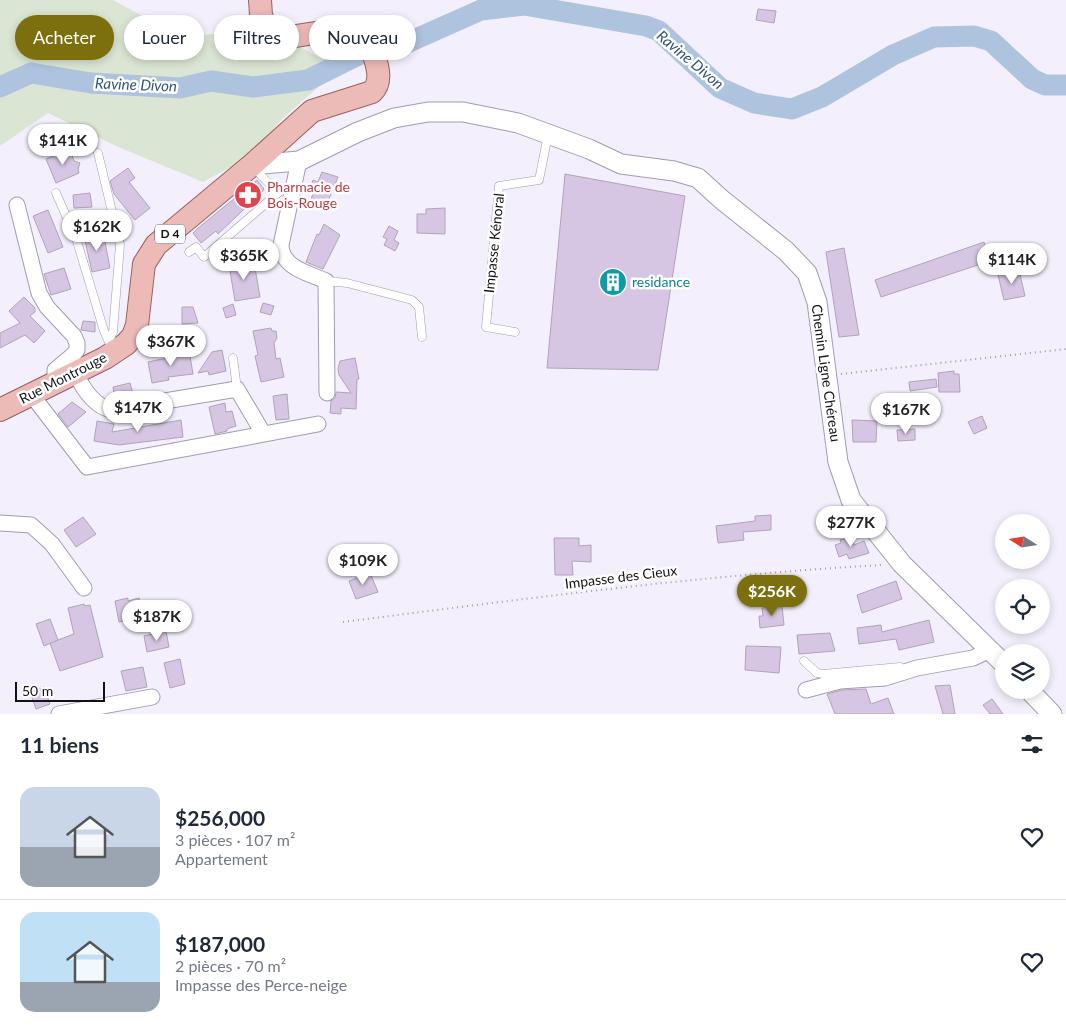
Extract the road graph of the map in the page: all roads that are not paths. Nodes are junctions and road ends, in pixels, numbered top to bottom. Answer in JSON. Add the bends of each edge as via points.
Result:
{"nodes":[{"id":1,"x":260,"y":0,"type":"edge"},
{"id":2,"x":548,"y":134,"type":"junction"},
{"id":3,"x":98,"y":153,"type":"dead end"},
{"id":4,"x":299,"y":162,"type":"junction"},
{"id":5,"x":252,"y":165,"type":"junction"},
{"id":6,"x":56,"y":194,"type":"dead end"},
{"id":7,"x":17,"y":205,"type":"dead end"},
{"id":8,"x":189,"y":252,"type":"dead end"},
{"id":9,"x":326,"y":282,"type":"junction"},
{"id":10,"x":515,"y":332,"type":"dead end"},
{"id":11,"x":422,"y":337,"type":"dead end"},
{"id":12,"x":111,"y":347,"type":"junction"},
{"id":13,"x":233,"y":358,"type":"dead end"},
{"id":14,"x":75,"y":372,"type":"junction"},
{"id":15,"x":55,"y":382,"type":"junction"},
{"id":16,"x":237,"y":388,"type":"junction"},
{"id":17,"x":327,"y":393,"type":"dead end"},
{"id":18,"x":32,"y":394,"type":"junction"},
{"id":19,"x":0,"y":410,"type":"edge"},
{"id":20,"x":318,"y":424,"type":"dead end"},
{"id":21,"x":262,"y":433,"type":"junction"},
{"id":22,"x":0,"y":522,"type":"edge"},
{"id":23,"x":84,"y":588,"type":"dead end"},
{"id":24,"x":990,"y":650,"type":"junction"},
{"id":25,"x":995,"y":655,"type":"edge"},
{"id":26,"x":804,"y":661,"type":"dead end"},
{"id":27,"x":917,"y":668,"type":"junction"},
{"id":28,"x":806,"y":690,"type":"dead end"},
{"id":29,"x":152,"y":697,"type":"dead end"},
{"id":30,"x":1038,"y":699,"type":"edge"},
{"id":31,"x":59,"y":714,"type":"edge"},
{"id":32,"x":1052,"y":714,"type":"edge"}],
"edges":[{"from":1,"to":5,"type":"main road","name":"Rue Montrouge","number":"D 4","via":[[266,29],[283,38],[341,29],[368,39],[379,78],[378,86],[372,92],[312,111]]},
{"from":2,"to":4,"type":"street","name":"Chemin Ligne Chéreau","via":[[492,117],[463,112],[428,112],[394,118]]},
{"from":2,"to":10,"type":"lane","name":"Impasse Kénoral","via":[[539,180],[499,186],[486,327]]},
{"from":2,"to":24,"type":"street","name":"Chemin Ligne Chéreau","via":[[621,164],[674,170],[698,178],[786,250],[807,273],[817,302],[838,462],[851,500],[902,564]]},
{"from":3,"to":12,"type":"lane","via":[[120,244]]},
{"from":4,"to":5,"type":"street","name":"Chemin Ligne Chéreau"},
{"from":4,"to":9,"type":"street","via":[[281,253],[286,262]]},
{"from":5,"to":8,"type":"lane","via":[[278,193],[204,257],[196,247]]},
{"from":5,"to":12,"type":"main road","name":"Rue Montrouge","number":"D 4","via":[[148,256],[141,276],[137,325],[133,336]]},
{"from":6,"to":12,"type":"lane","via":[[76,238]]},
{"from":7,"to":15,"type":"street","via":[[39,293],[77,343],[73,355],[55,370]]},
{"from":9,"to":11,"type":"lane","via":[[347,283],[412,300],[419,307]]},
{"from":9,"to":17,"type":"street"},
{"from":12,"to":14,"type":"main road","name":"Rue Montrouge","number":"D 4"},
{"from":13,"to":16,"type":"lane"},
{"from":14,"to":15,"type":"main road","name":"Rue Montrouge","number":"D 4"},
{"from":14,"to":16,"type":"street","via":[[85,390],[105,409],[111,410]]},
{"from":15,"to":18,"type":"main road","name":"Rue Montrouge","number":"D 4"},
{"from":16,"to":21,"type":"street"},
{"from":18,"to":19,"type":"main road","name":"Rue Montrouge","number":"D 4"},
{"from":18,"to":21,"type":"street","via":[[87,466]]},
{"from":20,"to":21,"type":"street"},
{"from":22,"to":23,"type":"street","via":[[31,525],[52,544]]},
{"from":24,"to":25,"type":"street","name":"Chemin Ligne Chéreau"},
{"from":24,"to":27,"type":"street","via":[[973,658]]},
{"from":26,"to":27,"type":"lane","via":[[817,673],[823,674]]},
{"from":27,"to":28,"type":"street","via":[[885,678],[840,681]]},
{"from":29,"to":31,"type":"street"},
{"from":30,"to":32,"type":"street"}]}
